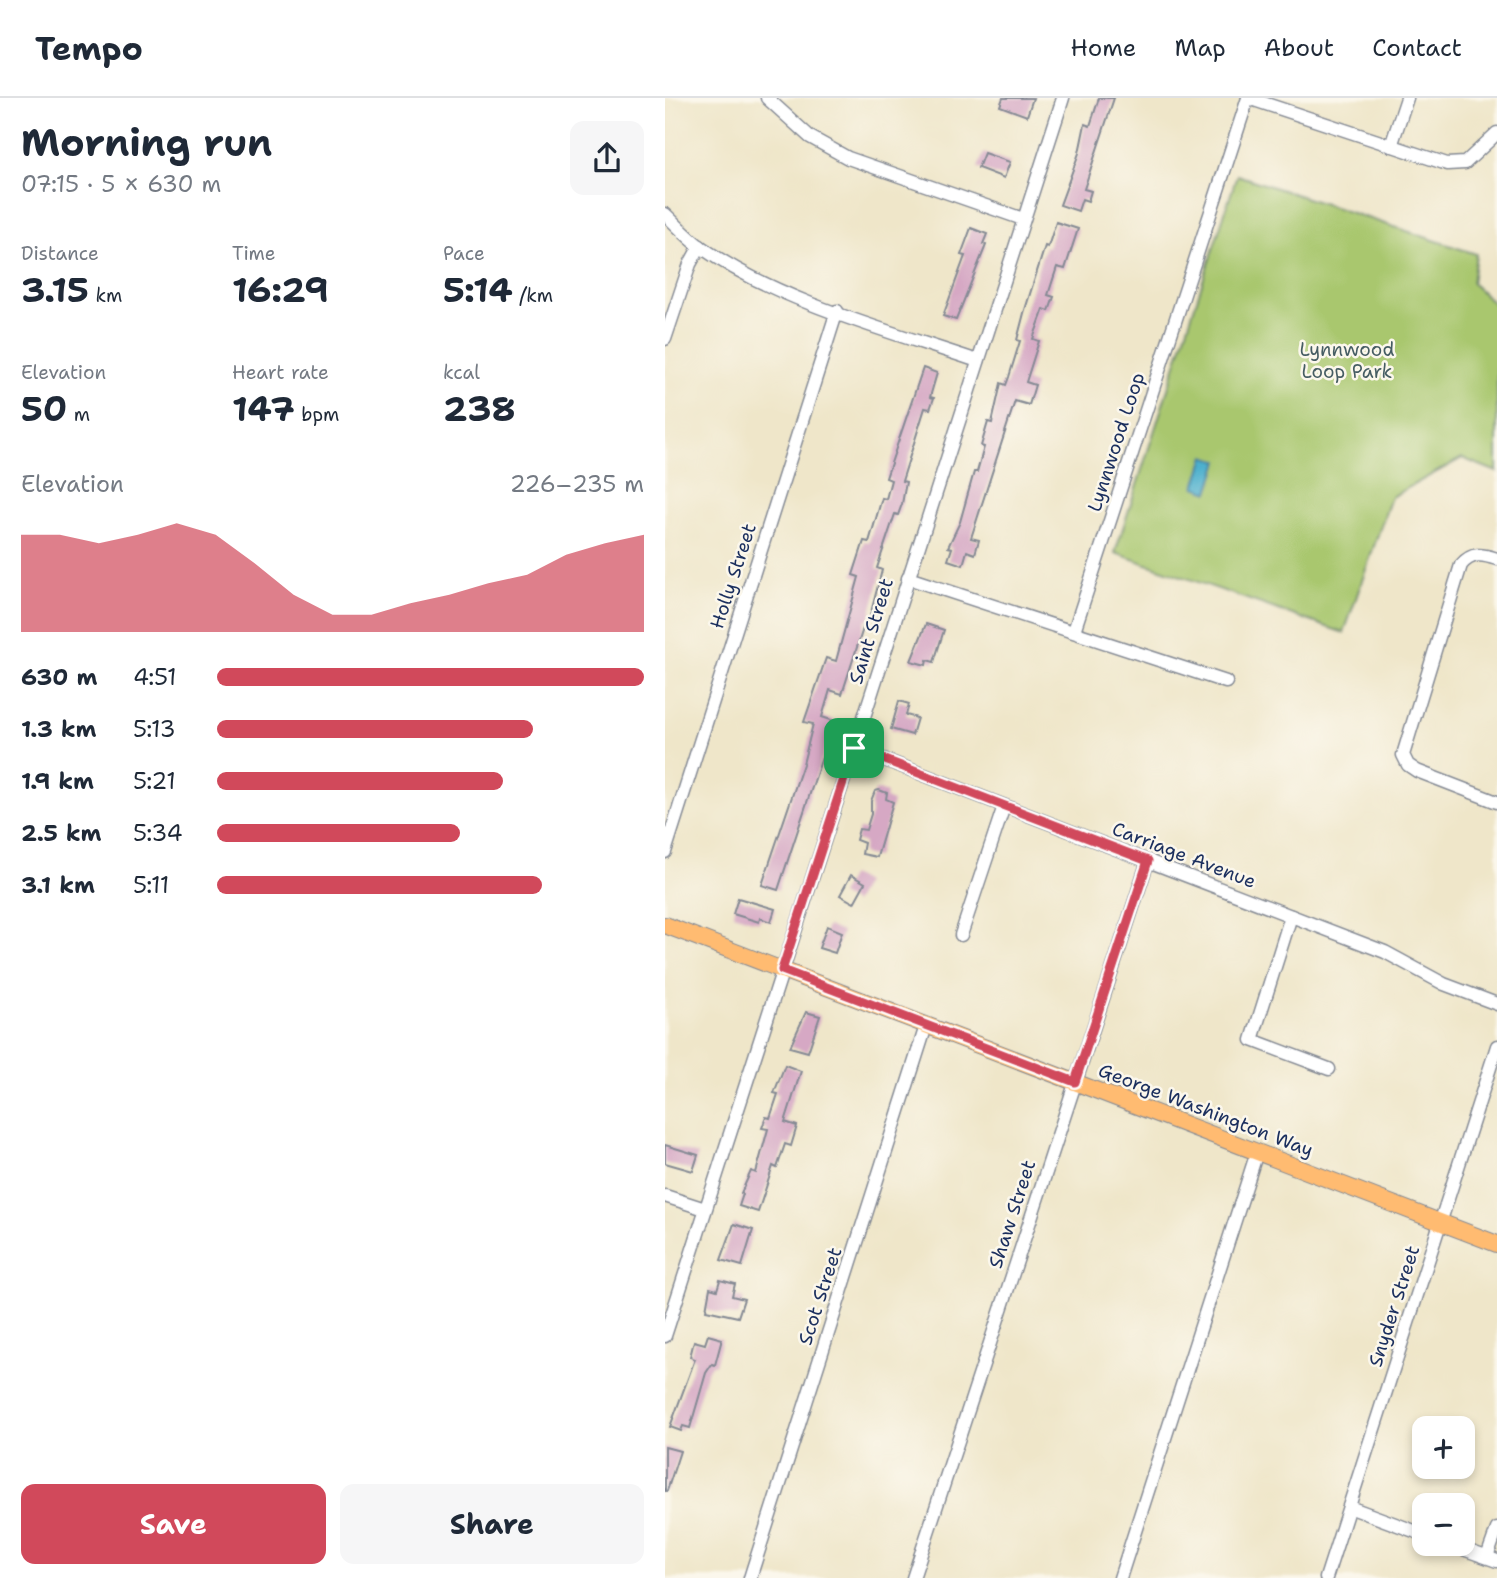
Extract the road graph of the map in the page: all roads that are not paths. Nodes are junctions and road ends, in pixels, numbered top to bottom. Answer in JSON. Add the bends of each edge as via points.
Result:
{"nodes":[{"id":1,"x":767,"y":98,"type":"edge"},
{"id":2,"x":1063,"y":98,"type":"edge"},
{"id":3,"x":1248,"y":98,"type":"edge"},
{"id":4,"x":1407,"y":98,"type":"edge"},
{"id":5,"x":1497,"y":132,"type":"edge"},
{"id":6,"x":1391,"y":146,"type":"junction"},
{"id":7,"x":665,"y":215,"type":"edge"},
{"id":8,"x":1023,"y":219,"type":"junction"},
{"id":9,"x":700,"y":246,"type":"junction"},
{"id":10,"x":837,"y":311,"type":"junction"},
{"id":11,"x":665,"y":339,"type":"edge"},
{"id":12,"x":978,"y":361,"type":"junction"},
{"id":13,"x":1497,"y":559,"type":"edge"},
{"id":14,"x":908,"y":578,"type":"junction"},
{"id":15,"x":1074,"y":631,"type":"junction"},
{"id":16,"x":1226,"y":682,"type":"dead end"},
{"id":17,"x":854,"y":748,"type":"junction"},
{"id":18,"x":1497,"y":802,"type":"edge"},
{"id":19,"x":1004,"y":806,"type":"junction"},
{"id":20,"x":665,"y":852,"type":"edge"},
{"id":21,"x":1148,"y":861,"type":"junction"},
{"id":22,"x":1291,"y":916,"type":"junction"},
{"id":23,"x":665,"y":925,"type":"edge"},
{"id":24,"x":961,"y":935,"type":"dead end"},
{"id":25,"x":782,"y":970,"type":"junction"},
{"id":26,"x":1497,"y":1004,"type":"edge"},
{"id":27,"x":926,"y":1026,"type":"junction"},
{"id":28,"x":1497,"y":1046,"type":"edge"},
{"id":29,"x":1329,"y":1069,"type":"dead end"},
{"id":30,"x":1075,"y":1082,"type":"junction"},
{"id":31,"x":1257,"y":1152,"type":"junction"},
{"id":32,"x":665,"y":1196,"type":"edge"},
{"id":33,"x":705,"y":1209,"type":"junction"},
{"id":34,"x":1441,"y":1223,"type":"junction"},
{"id":35,"x":1497,"y":1244,"type":"edge"},
{"id":36,"x":665,"y":1336,"type":"edge"},
{"id":37,"x":1349,"y":1507,"type":"junction"},
{"id":38,"x":1497,"y":1529,"type":"edge"},
{"id":39,"x":1412,"y":1530,"type":"edge"},
{"id":40,"x":1475,"y":1553,"type":"edge"},
{"id":41,"x":1492,"y":1559,"type":"edge"},
{"id":42,"x":750,"y":1578,"type":"edge"},
{"id":43,"x":913,"y":1578,"type":"edge"},
{"id":44,"x":1120,"y":1578,"type":"edge"},
{"id":45,"x":1326,"y":1578,"type":"edge"}],
"edges":[{"from":1,"to":8,"type":"street","via":[[810,136],[848,158]]},
{"from":2,"to":8,"type":"street","name":"Saint Street"},
{"from":3,"to":6,"type":"street"},
{"from":3,"to":15,"type":"street","name":"Lynnwood Loop"},
{"from":4,"to":6,"type":"street"},
{"from":5,"to":6,"type":"street","via":[[1475,156],[1456,165]]},
{"from":7,"to":9,"type":"street"},
{"from":8,"to":12,"type":"street","name":"Saint Street"},
{"from":9,"to":10,"type":"street","via":[[746,273]]},
{"from":9,"to":11,"type":"street"},
{"from":10,"to":12,"type":"street"},
{"from":10,"to":20,"type":"street","name":"Holly Street"},
{"from":12,"to":14,"type":"street","name":"Saint Street"},
{"from":13,"to":18,"type":"street","via":[[1477,554],[1461,565],[1403,755],[1417,771]]},
{"from":14,"to":15,"type":"street"},
{"from":14,"to":17,"type":"street","name":"Saint Street"},
{"from":15,"to":16,"type":"street"},
{"from":17,"to":19,"type":"street","name":"Carriage Avenue"},
{"from":17,"to":25,"type":"street","name":"Saint Street"},
{"from":19,"to":21,"type":"street","name":"Carriage Avenue"},
{"from":19,"to":24,"type":"street"},
{"from":21,"to":22,"type":"street","name":"Carriage Avenue"},
{"from":21,"to":30,"type":"street","name":"Shaw Street"},
{"from":22,"to":26,"type":"street","name":"Carriage Avenue","via":[[1385,952],[1444,984]]},
{"from":22,"to":29,"type":"street","via":[[1252,1040]]},
{"from":23,"to":25,"type":"main road","name":"George Washington Way"},
{"from":25,"to":27,"type":"main road","name":"George Washington Way"},
{"from":25,"to":33,"type":"street","name":"Saint Street"},
{"from":27,"to":30,"type":"main road","name":"George Washington Way"},
{"from":27,"to":42,"type":"street","name":"Scot Street"},
{"from":28,"to":34,"type":"street","name":"Snyder Street"},
{"from":30,"to":31,"type":"main road","name":"George Washington Way"},
{"from":30,"to":43,"type":"street","name":"Shaw Street"},
{"from":31,"to":34,"type":"main road","name":"George Washington Way"},
{"from":31,"to":44,"type":"street"},
{"from":32,"to":33,"type":"street"},
{"from":33,"to":36,"type":"street","name":"Saint Street"},
{"from":34,"to":35,"type":"main road","name":"George Washington Way"},
{"from":34,"to":37,"type":"street","name":"Snyder Street"},
{"from":37,"to":39,"type":"street"},
{"from":37,"to":45,"type":"street","name":"Snyder Street"},
{"from":38,"to":41,"type":"street"},
{"from":40,"to":41,"type":"street"}]}
